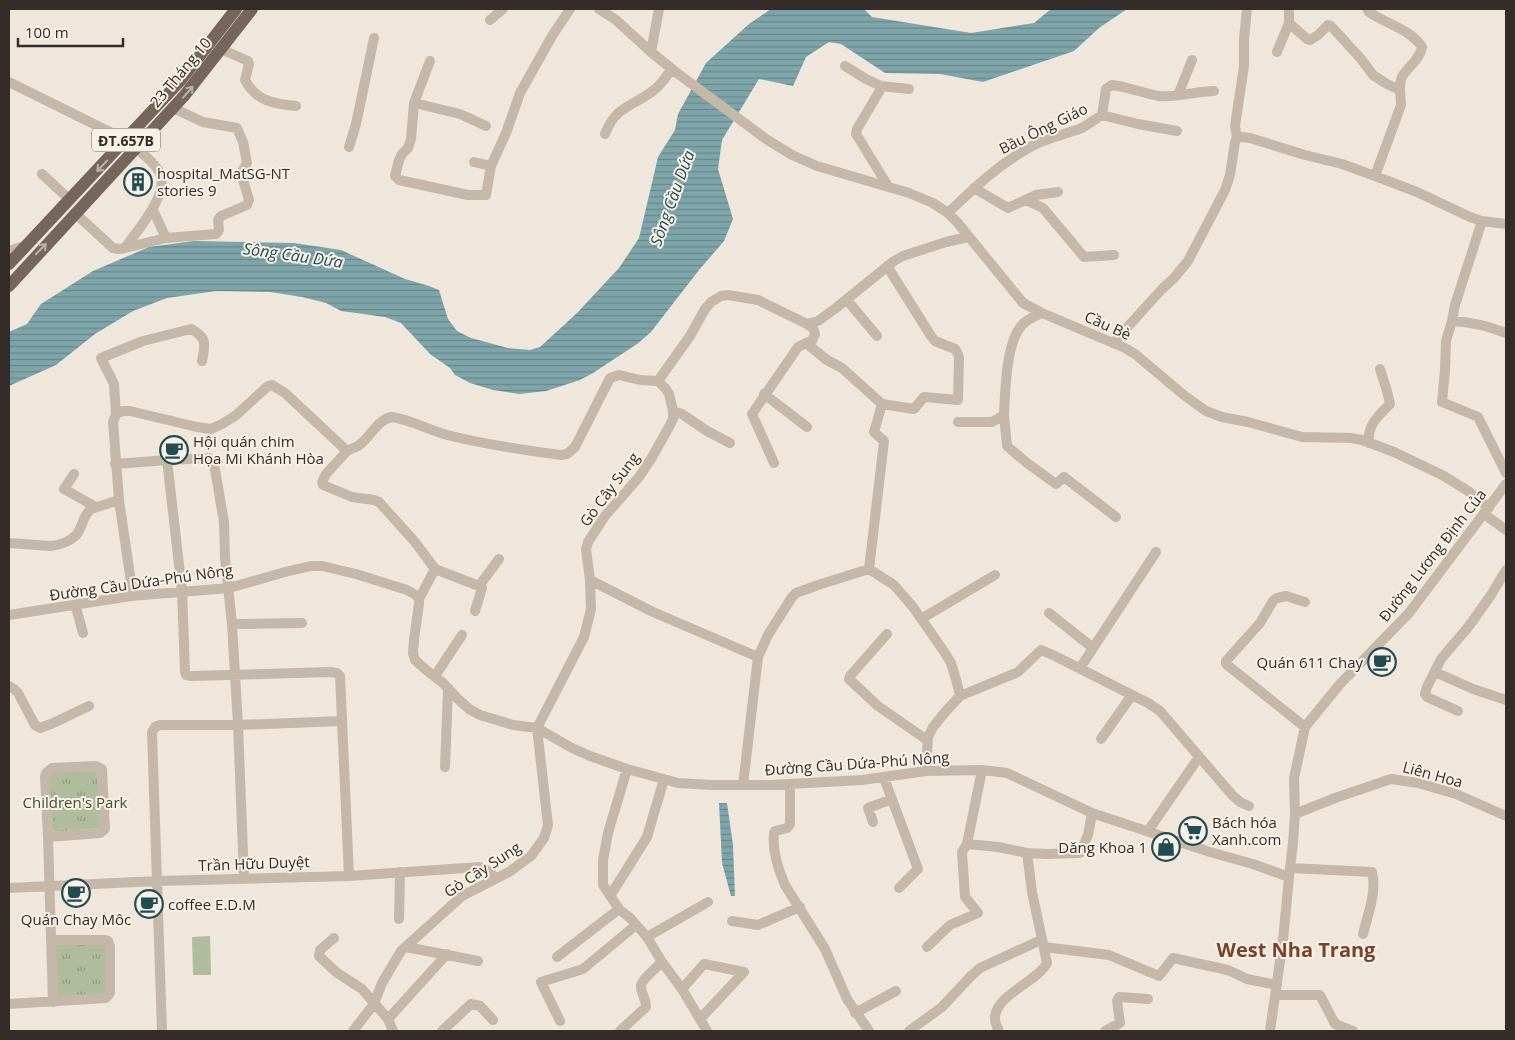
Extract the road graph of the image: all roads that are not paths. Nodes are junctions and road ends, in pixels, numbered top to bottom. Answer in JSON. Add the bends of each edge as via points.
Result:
{"nodes":[{"id":1,"x":236,"y":9,"type":"edge"},
{"id":2,"x":252,"y":9,"type":"edge"},
{"id":3,"x":503,"y":9,"type":"edge"},
{"id":4,"x":570,"y":9,"type":"edge"},
{"id":5,"x":599,"y":9,"type":"edge"},
{"id":6,"x":659,"y":9,"type":"edge"},
{"id":7,"x":1247,"y":9,"type":"edge"},
{"id":8,"x":1289,"y":9,"type":"edge"},
{"id":9,"x":1367,"y":9,"type":"edge"},
{"id":10,"x":490,"y":20,"type":"dead end"},
{"id":11,"x":1289,"y":23,"type":"junction"},
{"id":12,"x":374,"y":38,"type":"dead end"},
{"id":13,"x":221,"y":49,"type":"junction"},
{"id":14,"x":651,"y":52,"type":"junction"},
{"id":15,"x":1277,"y":52,"type":"dead end"},
{"id":16,"x":1192,"y":60,"type":"dead end"},
{"id":17,"x":430,"y":61,"type":"dead end"},
{"id":18,"x":845,"y":66,"type":"dead end"},
{"id":19,"x":674,"y":71,"type":"junction"},
{"id":20,"x":9,"y":82,"type":"edge"},
{"id":21,"x":881,"y":86,"type":"junction"},
{"id":22,"x":909,"y":89,"type":"dead end"},
{"id":23,"x":1400,"y":90,"type":"junction"},
{"id":24,"x":1214,"y":91,"type":"dead end"},
{"id":25,"x":1178,"y":95,"type":"junction"},
{"id":26,"x":414,"y":103,"type":"junction"},
{"id":27,"x":296,"y":106,"type":"dead end"},
{"id":28,"x":174,"y":108,"type":"junction"},
{"id":29,"x":1102,"y":115,"type":"junction"},
{"id":30,"x":486,"y":126,"type":"dead end"},
{"id":31,"x":1177,"y":131,"type":"dead end"},
{"id":32,"x":605,"y":134,"type":"dead end"},
{"id":33,"x":1237,"y":138,"type":"junction"},
{"id":34,"x":131,"y":144,"type":"junction"},
{"id":35,"x":349,"y":147,"type":"dead end"},
{"id":36,"x":474,"y":162,"type":"dead end"},
{"id":37,"x":491,"y":166,"type":"junction"},
{"id":38,"x":42,"y":174,"type":"dead end"},
{"id":39,"x":1375,"y":176,"type":"junction"},
{"id":40,"x":888,"y":186,"type":"junction"},
{"id":41,"x":974,"y":188,"type":"junction"},
{"id":42,"x":1058,"y":192,"type":"dead end"},
{"id":43,"x":70,"y":200,"type":"junction"},
{"id":44,"x":1026,"y":200,"type":"junction"},
{"id":45,"x":154,"y":210,"type":"junction"},
{"id":46,"x":948,"y":213,"type":"junction"},
{"id":47,"x":76,"y":214,"type":"junction"},
{"id":48,"x":1482,"y":221,"type":"junction"},
{"id":49,"x":1506,"y":224,"type":"edge"},
{"id":50,"x":968,"y":237,"type":"junction"},
{"id":51,"x":166,"y":238,"type":"junction"},
{"id":52,"x":28,"y":244,"type":"junction"},
{"id":53,"x":125,"y":248,"type":"junction"},
{"id":54,"x":9,"y":251,"type":"edge"},
{"id":55,"x":1114,"y":255,"type":"dead end"},
{"id":56,"x":9,"y":264,"type":"edge"},
{"id":57,"x":887,"y":266,"type":"junction"},
{"id":58,"x":9,"y":286,"type":"edge"},
{"id":59,"x":847,"y":300,"type":"junction"},
{"id":60,"x":1042,"y":313,"type":"junction"},
{"id":61,"x":1452,"y":320,"type":"junction"},
{"id":62,"x":807,"y":324,"type":"junction"},
{"id":63,"x":1506,"y":333,"type":"edge"},
{"id":64,"x":877,"y":336,"type":"dead end"},
{"id":65,"x":806,"y":343,"type":"junction"},
{"id":66,"x":1113,"y":343,"type":"junction"},
{"id":67,"x":202,"y":361,"type":"dead end"},
{"id":68,"x":1380,"y":369,"type":"dead end"},
{"id":69,"x":658,"y":381,"type":"junction"},
{"id":70,"x":764,"y":394,"type":"junction"},
{"id":71,"x":882,"y":404,"type":"junction"},
{"id":72,"x":673,"y":411,"type":"junction"},
{"id":73,"x":116,"y":414,"type":"junction"},
{"id":74,"x":1004,"y":415,"type":"junction"},
{"id":75,"x":958,"y":422,"type":"dead end"},
{"id":76,"x":807,"y":427,"type":"dead end"},
{"id":77,"x":730,"y":443,"type":"dead end"},
{"id":78,"x":1370,"y":443,"type":"junction"},
{"id":79,"x":347,"y":451,"type":"junction"},
{"id":80,"x":167,"y":460,"type":"junction"},
{"id":81,"x":774,"y":463,"type":"dead end"},
{"id":82,"x":115,"y":464,"type":"junction"},
{"id":83,"x":1506,"y":472,"type":"edge"},
{"id":84,"x":74,"y":474,"type":"dead end"},
{"id":85,"x":1506,"y":484,"type":"edge"},
{"id":86,"x":119,"y":500,"type":"junction"},
{"id":87,"x":96,"y":507,"type":"junction"},
{"id":88,"x":1486,"y":511,"type":"junction"},
{"id":89,"x":1116,"y":517,"type":"dead end"},
{"id":90,"x":1506,"y":530,"type":"edge"},
{"id":91,"x":9,"y":543,"type":"edge"},
{"id":92,"x":1156,"y":552,"type":"dead end"},
{"id":93,"x":499,"y":559,"type":"dead end"},
{"id":94,"x":435,"y":569,"type":"junction"},
{"id":95,"x":869,"y":569,"type":"junction"},
{"id":96,"x":1506,"y":570,"type":"edge"},
{"id":97,"x":995,"y":575,"type":"dead end"},
{"id":98,"x":590,"y":580,"type":"junction"},
{"id":99,"x":479,"y":586,"type":"junction"},
{"id":100,"x":229,"y":588,"type":"junction"},
{"id":101,"x":182,"y":591,"type":"junction"},
{"id":102,"x":134,"y":596,"type":"junction"},
{"id":103,"x":419,"y":599,"type":"junction"},
{"id":104,"x":1305,"y":602,"type":"dead end"},
{"id":105,"x":75,"y":604,"type":"junction"},
{"id":106,"x":475,"y":611,"type":"dead end"},
{"id":107,"x":1050,"y":612,"type":"dead end"},
{"id":108,"x":9,"y":616,"type":"edge"},
{"id":109,"x":921,"y":619,"type":"junction"},
{"id":110,"x":302,"y":622,"type":"dead end"},
{"id":111,"x":232,"y":624,"type":"junction"},
{"id":112,"x":83,"y":633,"type":"dead end"},
{"id":113,"x":462,"y":634,"type":"dead end"},
{"id":114,"x":887,"y":634,"type":"dead end"},
{"id":115,"x":1092,"y":648,"type":"junction"},
{"id":116,"x":758,"y":657,"type":"junction"},
{"id":117,"x":1080,"y":668,"type":"junction"},
{"id":118,"x":1435,"y":672,"type":"junction"},
{"id":119,"x":236,"y":674,"type":"junction"},
{"id":120,"x":435,"y":676,"type":"junction"},
{"id":121,"x":9,"y":686,"type":"edge"},
{"id":122,"x":448,"y":689,"type":"junction"},
{"id":123,"x":1132,"y":694,"type":"junction"},
{"id":124,"x":960,"y":696,"type":"junction"},
{"id":125,"x":1506,"y":700,"type":"edge"},
{"id":126,"x":89,"y":706,"type":"dead end"},
{"id":127,"x":1458,"y":711,"type":"dead end"},
{"id":128,"x":342,"y":721,"type":"junction"},
{"id":129,"x":238,"y":725,"type":"junction"},
{"id":130,"x":1305,"y":727,"type":"junction"},
{"id":131,"x":537,"y":728,"type":"junction"},
{"id":132,"x":1101,"y":739,"type":"dead end"},
{"id":133,"x":927,"y":740,"type":"junction"},
{"id":134,"x":1199,"y":757,"type":"junction"},
{"id":135,"x":445,"y":767,"type":"dead end"},
{"id":136,"x":627,"y":769,"type":"junction"},
{"id":137,"x":982,"y":770,"type":"junction"},
{"id":138,"x":926,"y":771,"type":"junction"},
{"id":139,"x":884,"y":778,"type":"junction"},
{"id":140,"x":664,"y":779,"type":"junction"},
{"id":141,"x":790,"y":784,"type":"junction"},
{"id":142,"x":743,"y":785,"type":"junction"},
{"id":143,"x":892,"y":799,"type":"junction"},
{"id":144,"x":1249,"y":806,"type":"dead end"},
{"id":145,"x":1092,"y":813,"type":"junction"},
{"id":146,"x":1295,"y":814,"type":"junction"},
{"id":147,"x":1506,"y":816,"type":"edge"},
{"id":148,"x":873,"y":822,"type":"dead end"},
{"id":149,"x":1148,"y":830,"type":"junction"},
{"id":150,"x":48,"y":837,"type":"junction"},
{"id":151,"x":967,"y":844,"type":"junction"},
{"id":152,"x":1027,"y":853,"type":"junction"},
{"id":153,"x":400,"y":872,"type":"junction"},
{"id":154,"x":1289,"y":873,"type":"junction"},
{"id":155,"x":348,"y":876,"type":"junction"},
{"id":156,"x":244,"y":878,"type":"junction"},
{"id":157,"x":495,"y":878,"type":"junction"},
{"id":158,"x":158,"y":881,"type":"junction"},
{"id":159,"x":49,"y":886,"type":"junction"},
{"id":160,"x":9,"y":888,"type":"edge"},
{"id":161,"x":899,"y":888,"type":"dead end"},
{"id":162,"x":610,"y":896,"type":"junction"},
{"id":163,"x":708,"y":902,"type":"dead end"},
{"id":164,"x":800,"y":907,"type":"junction"},
{"id":165,"x":619,"y":910,"type":"junction"},
{"id":166,"x":399,"y":919,"type":"dead end"},
{"id":167,"x":732,"y":921,"type":"dead end"},
{"id":168,"x":636,"y":925,"type":"junction"},
{"id":169,"x":1363,"y":934,"type":"dead end"},
{"id":170,"x":647,"y":937,"type":"junction"},
{"id":171,"x":334,"y":938,"type":"dead end"},
{"id":172,"x":51,"y":940,"type":"junction"},
{"id":173,"x":1043,"y":943,"type":"junction"},
{"id":174,"x":406,"y":947,"type":"junction"},
{"id":175,"x":927,"y":947,"type":"dead end"},
{"id":176,"x":447,"y":954,"type":"junction"},
{"id":177,"x":557,"y":957,"type":"dead end"},
{"id":178,"x":478,"y":961,"type":"dead end"},
{"id":179,"x":662,"y":962,"type":"junction"},
{"id":180,"x":682,"y":989,"type":"junction"},
{"id":181,"x":1277,"y":990,"type":"junction"},
{"id":182,"x":896,"y":991,"type":"dead end"},
{"id":183,"x":1148,"y":999,"type":"dead end"},
{"id":184,"x":53,"y":1002,"type":"junction"},
{"id":185,"x":9,"y":1004,"type":"edge"},
{"id":186,"x":374,"y":1004,"type":"junction"},
{"id":187,"x":855,"y":1013,"type":"junction"},
{"id":188,"x":388,"y":1018,"type":"junction"},
{"id":189,"x":700,"y":1019,"type":"junction"},
{"id":190,"x":493,"y":1020,"type":"dead end"},
{"id":191,"x":560,"y":1021,"type":"dead end"},
{"id":192,"x":162,"y":1031,"type":"edge"},
{"id":193,"x":353,"y":1031,"type":"edge"},
{"id":194,"x":393,"y":1031,"type":"edge"},
{"id":195,"x":442,"y":1031,"type":"edge"},
{"id":196,"x":620,"y":1031,"type":"edge"},
{"id":197,"x":707,"y":1031,"type":"edge"},
{"id":198,"x":869,"y":1031,"type":"edge"},
{"id":199,"x":909,"y":1031,"type":"edge"},
{"id":200,"x":999,"y":1031,"type":"edge"},
{"id":201,"x":1105,"y":1031,"type":"edge"},
{"id":202,"x":1270,"y":1031,"type":"edge"},
{"id":203,"x":1353,"y":1031,"type":"edge"}],
"edges":[{"from":1,"to":34,"type":"main road","name":"23 Tháng 10","number":"ĐT.657B"},
{"from":2,"to":13,"type":"main road","name":"23 Tháng 10","number":"ĐT.657B"},
{"from":3,"to":10,"type":"street"},
{"from":4,"to":37,"type":"street","via":[[520,92]]},
{"from":5,"to":14,"type":"street"},
{"from":6,"to":14,"type":"street"},
{"from":7,"to":33,"type":"street","via":[[1244,66],[1235,126]]},
{"from":8,"to":11,"type":"street"},
{"from":9,"to":23,"type":"street","via":[[1422,46],[1420,54],[1401,78]]},
{"from":11,"to":15,"type":"street"},
{"from":11,"to":23,"type":"street","via":[[1310,40],[1331,26],[1373,75]]},
{"from":12,"to":35,"type":"street"},
{"from":13,"to":27,"type":"street","via":[[248,61],[245,80],[260,97],[271,103]]},
{"from":28,"to":13,"type":"main road","name":"23 Tháng 10","number":"ĐT.657B","one_way":true},
{"from":14,"to":19,"type":"street"},
{"from":16,"to":25,"type":"street"},
{"from":17,"to":26,"type":"street"},
{"from":18,"to":21,"type":"street"},
{"from":19,"to":32,"type":"street","via":[[652,93],[616,115]]},
{"from":19,"to":40,"type":"street","name":"Cầu Bè","via":[[766,139],[803,160]]},
{"from":20,"to":34,"type":"street"},
{"from":21,"to":22,"type":"street"},
{"from":21,"to":40,"type":"street","via":[[856,134]]},
{"from":23,"to":39,"type":"street","via":[[1401,105]]},
{"from":24,"to":25,"type":"street","name":"Bầu Ông Giáo"},
{"from":25,"to":29,"type":"street","name":"Bầu Ông Giáo","via":[[1160,96],[1112,85],[1106,89]]},
{"from":26,"to":30,"type":"street","via":[[460,114]]},
{"from":26,"to":37,"type":"street","via":[[411,139],[399,160],[395,176],[400,180],[468,195],[486,194]]},
{"from":28,"to":34,"type":"main road","name":"23 Tháng 10","number":"ĐT.657B"},
{"from":28,"to":51,"type":"street","via":[[203,122],[237,128],[247,163],[241,173],[248,200],[245,206],[220,218],[216,234]]},
{"from":29,"to":31,"type":"street","name":"Bầu Ông Giáo"},
{"from":29,"to":41,"type":"street","name":"Bầu Ông Giáo","via":[[1082,128],[1024,151]]},
{"from":33,"to":39,"type":"street","via":[[1250,138]]},
{"from":33,"to":66,"type":"street","via":[[1225,190],[1188,261]]},
{"from":34,"to":43,"type":"main road","name":"23 Tháng 10","number":"ĐT.657B","one_way":true},
{"from":34,"to":45,"type":"street","via":[[156,166],[162,176]]},
{"from":34,"to":47,"type":"main road","name":"23 Tháng 10","number":"ĐT.657B"},
{"from":36,"to":37,"type":"street"},
{"from":38,"to":43,"type":"street"},
{"from":39,"to":48,"type":"street"},
{"from":40,"to":46,"type":"street","name":"Cầu Bè","via":[[924,198]]},
{"from":41,"to":44,"type":"street","via":[[1008,208]]},
{"from":41,"to":46,"type":"street","name":"Bầu Ông Giáo"},
{"from":42,"to":44,"type":"street"},
{"from":43,"to":52,"type":"main road","name":"23 Tháng 10","number":"ĐT.657B"},
{"from":44,"to":55,"type":"street","via":[[1043,208],[1084,257]]},
{"from":45,"to":51,"type":"street"},
{"from":45,"to":53,"type":"street"},
{"from":46,"to":50,"type":"street","name":"Cầu Bè"},
{"from":47,"to":53,"type":"street","via":[[113,248]]},
{"from":58,"to":47,"type":"main road","name":"23 Tháng 10","number":"ĐT.657B","one_way":true},
{"from":48,"to":49,"type":"street"},
{"from":48,"to":61,"type":"street"},
{"from":50,"to":57,"type":"street","via":[[903,256]]},
{"from":50,"to":60,"type":"street","name":"Cầu Bè","via":[[1019,299]]},
{"from":51,"to":53,"type":"street"},
{"from":52,"to":54,"type":"street"},
{"from":52,"to":56,"type":"main road","name":"23 Tháng 10","number":"ĐT.657B"},
{"from":57,"to":59,"type":"street"},
{"from":57,"to":71,"type":"street","via":[[935,341],[951,346],[957,352],[958,400],[924,397],[914,409]]},
{"from":59,"to":62,"type":"street","via":[[818,321]]},
{"from":59,"to":64,"type":"street"},
{"from":60,"to":66,"type":"street","name":"Cầu Bè"},
{"from":60,"to":74,"type":"street","via":[[1024,322],[1012,343]]},
{"from":61,"to":63,"type":"street","via":[[1472,322]]},
{"from":61,"to":83,"type":"street","via":[[1446,341],[1442,402],[1478,417]]},
{"from":62,"to":65,"type":"street","via":[[815,334]]},
{"from":62,"to":69,"type":"street","via":[[758,300],[721,296],[705,309]]},
{"from":65,"to":70,"type":"street","via":[[798,346]]},
{"from":65,"to":71,"type":"street","via":[[826,360],[842,368]]},
{"from":66,"to":78,"type":"street","name":"Cầu Bè","via":[[1135,354],[1185,396],[1215,415],[1302,437],[1351,438]]},
{"from":67,"to":73,"type":"street","via":[[205,344],[200,334],[191,329],[143,341],[101,358],[114,384]]},
{"from":68,"to":78,"type":"street","via":[[1390,404],[1371,425]]},
{"from":69,"to":72,"type":"street","via":[[669,394]]},
{"from":69,"to":79,"type":"street","via":[[619,374],[610,378],[574,447],[567,454],[475,442],[391,417],[386,418],[358,446]]},
{"from":70,"to":76,"type":"street"},
{"from":70,"to":81,"type":"street","via":[[752,414]]},
{"from":71,"to":95,"type":"street","via":[[874,432],[884,441]]},
{"from":72,"to":77,"type":"street"},
{"from":72,"to":98,"type":"street","name":"Gò Cây Sung","via":[[670,427],[657,450],[588,542]]},
{"from":73,"to":79,"type":"street","via":[[130,411],[211,429],[235,416],[272,385]]},
{"from":73,"to":82,"type":"street","via":[[113,422]]},
{"from":74,"to":75,"type":"street","via":[[992,422]]},
{"from":74,"to":89,"type":"street","via":[[1007,446],[1056,484],[1064,478]]},
{"from":78,"to":88,"type":"street","name":"Cầu Bè","via":[[1444,476],[1468,491]]},
{"from":79,"to":94,"type":"street","via":[[326,474],[322,482],[324,485],[352,497],[379,502]]},
{"from":80,"to":82,"type":"street"},
{"from":80,"to":100,"type":"street","via":[[209,458],[214,464],[224,522]]},
{"from":80,"to":101,"type":"street"},
{"from":82,"to":86,"type":"street"},
{"from":84,"to":87,"type":"street","via":[[64,489]]},
{"from":85,"to":88,"type":"street","name":"Đường Lương Định Của"},
{"from":86,"to":87,"type":"street"},
{"from":86,"to":102,"type":"street"},
{"from":87,"to":91,"type":"street","via":[[88,512],[77,534],[58,546]]},
{"from":88,"to":90,"type":"street","name":"Cầu Bè"},
{"from":88,"to":130,"type":"street","name":"Đường Lương Định Của","via":[[1410,613],[1340,684]]},
{"from":92,"to":115,"type":"street"},
{"from":93,"to":99,"type":"street"},
{"from":94,"to":99,"type":"street"},
{"from":94,"to":103,"type":"street"},
{"from":95,"to":109,"type":"street","via":[[894,585]]},
{"from":95,"to":116,"type":"street","via":[[818,584],[792,597]]},
{"from":96,"to":118,"type":"street","via":[[1470,626],[1441,659]]},
{"from":97,"to":109,"type":"street"},
{"from":98,"to":116,"type":"street","via":[[653,612]]},
{"from":98,"to":131,"type":"street","name":"Gò Cây Sung","via":[[592,609],[588,627]]},
{"from":99,"to":106,"type":"street","via":[[482,588]]},
{"from":100,"to":101,"type":"street","name":"Đường Cầu Dứa-Phú Nông"},
{"from":100,"to":103,"type":"street","name":"Đường Cầu Dứa-Phú Nông","via":[[285,572],[322,566],[407,590]]},
{"from":100,"to":111,"type":"street"},
{"from":101,"to":102,"type":"street","name":"Đường Cầu Dứa-Phú Nông"},
{"from":101,"to":119,"type":"street","via":[[186,675]]},
{"from":102,"to":105,"type":"street","name":"Đường Cầu Dứa-Phú Nông"},
{"from":103,"to":120,"type":"street","name":"Đường Cầu Dứa-Phú Nông","via":[[413,653],[425,670]]},
{"from":104,"to":130,"type":"street","via":[[1286,596],[1277,598],[1226,664]]},
{"from":105,"to":108,"type":"street","name":"Đường Cầu Dứa-Phú Nông"},
{"from":105,"to":112,"type":"street"},
{"from":107,"to":115,"type":"street"},
{"from":109,"to":124,"type":"street","via":[[945,653]]},
{"from":110,"to":111,"type":"street"},
{"from":111,"to":119,"type":"street"},
{"from":113,"to":120,"type":"street"},
{"from":114,"to":133,"type":"street","via":[[849,679],[878,706]]},
{"from":115,"to":117,"type":"street"},
{"from":116,"to":142,"type":"street"},
{"from":117,"to":123,"type":"street"},
{"from":117,"to":124,"type":"street","via":[[1041,650],[1018,672]]},
{"from":118,"to":125,"type":"street"},
{"from":118,"to":127,"type":"street","via":[[1425,694]]},
{"from":119,"to":128,"type":"street","via":[[337,673],[340,676]]},
{"from":119,"to":129,"type":"street"},
{"from":120,"to":122,"type":"street","name":"Đường Cầu Dứa-Phú Nông"},
{"from":121,"to":126,"type":"street","via":[[18,693],[35,725],[40,728]]},
{"from":122,"to":131,"type":"street","name":"Đường Cầu Dứa-Phú Nông","via":[[480,715]]},
{"from":122,"to":135,"type":"street"},
{"from":123,"to":132,"type":"street"},
{"from":123,"to":134,"type":"street","via":[[1160,710]]},
{"from":124,"to":133,"type":"street","via":[[938,720]]},
{"from":128,"to":129,"type":"street"},
{"from":128,"to":155,"type":"street"},
{"from":129,"to":156,"type":"street"},
{"from":129,"to":158,"type":"street","via":[[160,725],[153,729]]},
{"from":130,"to":146,"type":"street","name":"Đường Lương Định Của","via":[[1294,778]]},
{"from":131,"to":136,"type":"street","name":"Đường Cầu Dứa-Phú Nông","via":[[572,748]]},
{"from":131,"to":157,"type":"street","name":"Gò Cây Sung","via":[[548,825],[544,838],[531,856]]},
{"from":133,"to":138,"type":"street"},
{"from":134,"to":144,"type":"street","via":[[1233,796]]},
{"from":134,"to":149,"type":"street"},
{"from":136,"to":140,"type":"street","name":"Đường Cầu Dứa-Phú Nông"},
{"from":136,"to":162,"type":"street","via":[[603,860],[604,885]]},
{"from":137,"to":138,"type":"street","name":"Đường Cầu Dứa-Phú Nông"},
{"from":137,"to":145,"type":"street","name":"Đường Cầu Dứa-Phú Nông","via":[[1007,773]]},
{"from":137,"to":151,"type":"street"},
{"from":138,"to":139,"type":"street","name":"Đường Cầu Dứa-Phú Nông"},
{"from":139,"to":141,"type":"street","name":"Đường Cầu Dứa-Phú Nông"},
{"from":139,"to":143,"type":"street"},
{"from":140,"to":142,"type":"street","name":"Đường Cầu Dứa-Phú Nông","via":[[678,783]]},
{"from":140,"to":162,"type":"street","via":[[647,837]]},
{"from":141,"to":142,"type":"street","name":"Đường Cầu Dứa-Phú Nông"},
{"from":141,"to":164,"type":"street","via":[[790,824],[775,831],[774,853],[785,885]]},
{"from":143,"to":148,"type":"street","via":[[868,808]]},
{"from":143,"to":161,"type":"street","via":[[918,869]]},
{"from":145,"to":149,"type":"street","name":"Đường Cầu Dứa-Phú Nông"},
{"from":145,"to":152,"type":"street","via":[[1080,853]]},
{"from":146,"to":147,"type":"street","name":"Liên Hoa","via":[[1392,779],[1456,794]]},
{"from":146,"to":154,"type":"street","name":"Đường Lương Định Của"},
{"from":149,"to":154,"type":"street","name":"Đường Cầu Dứa-Phú Nông"},
{"from":150,"to":150,"type":"street","via":[[45,778],[49,769],[101,767],[104,829],[100,833]]},
{"from":150,"to":159,"type":"street"},
{"from":151,"to":152,"type":"street"},
{"from":151,"to":175,"type":"street","via":[[962,852],[965,896],[978,913],[950,925]]},
{"from":152,"to":173,"type":"street"},
{"from":153,"to":155,"type":"street","name":"Trần Hữu Duyệt"},
{"from":153,"to":157,"type":"street","name":"Trần Hữu Duyệt","via":[[480,867]]},
{"from":153,"to":166,"type":"street"},
{"from":154,"to":169,"type":"street","name":"Đường Cầu Dứa-Phú Nông","via":[[1372,872],[1372,895]]},
{"from":154,"to":181,"type":"street","name":"Đường Lương Định Của"},
{"from":155,"to":156,"type":"street","name":"Trần Hữu Duyệt"},
{"from":156,"to":158,"type":"street","name":"Trần Hữu Duyệt"},
{"from":157,"to":174,"type":"street","name":"Gò Cây Sung","via":[[462,896]]},
{"from":158,"to":159,"type":"street","name":"Trần Hữu Duyệt"},
{"from":158,"to":192,"type":"street"},
{"from":159,"to":160,"type":"street","name":"Trần Hữu Duyệt"},
{"from":159,"to":172,"type":"street"},
{"from":162,"to":165,"type":"street"},
{"from":163,"to":170,"type":"street"},
{"from":164,"to":167,"type":"street","via":[[758,925]]},
{"from":164,"to":187,"type":"street","via":[[826,949]]},
{"from":165,"to":168,"type":"street"},
{"from":165,"to":177,"type":"street"},
{"from":168,"to":170,"type":"street"},
{"from":168,"to":191,"type":"street","via":[[583,969],[541,982]]},
{"from":170,"to":179,"type":"street"},
{"from":171,"to":186,"type":"street","via":[[320,950],[319,956],[362,989]]},
{"from":172,"to":184,"type":"street"},
{"from":172,"to":184,"type":"street","via":[[105,940],[110,946],[109,996]]},
{"from":173,"to":181,"type":"street","via":[[1109,955],[1159,976],[1173,958],[1228,970]]},
{"from":173,"to":199,"type":"street","via":[[980,968],[942,1007]]},
{"from":173,"to":200,"type":"street","via":[[1046,966],[1009,996],[995,1014]]},
{"from":174,"to":176,"type":"street"},
{"from":174,"to":186,"type":"street","name":"Gò Cây Sung","via":[[394,961]]},
{"from":176,"to":178,"type":"street"},
{"from":176,"to":188,"type":"street"},
{"from":179,"to":180,"type":"street"},
{"from":179,"to":196,"type":"street","via":[[641,984],[646,1007]]},
{"from":180,"to":189,"type":"street"},
{"from":180,"to":189,"type":"street","via":[[704,964],[744,972]]},
{"from":181,"to":202,"type":"street","name":"Đường Lương Định Của"},
{"from":181,"to":203,"type":"street","via":[[1320,995],[1335,1024]]},
{"from":182,"to":187,"type":"street"},
{"from":183,"to":201,"type":"street","via":[[1119,997],[1116,1001],[1120,1023]]},
{"from":184,"to":185,"type":"street"},
{"from":186,"to":188,"type":"street"},
{"from":186,"to":193,"type":"street","name":"Gò Cây Sung"},
{"from":187,"to":198,"type":"street"},
{"from":188,"to":194,"type":"street"},
{"from":189,"to":197,"type":"street"},
{"from":190,"to":195,"type":"street","via":[[480,1006],[471,1004]]}]}
